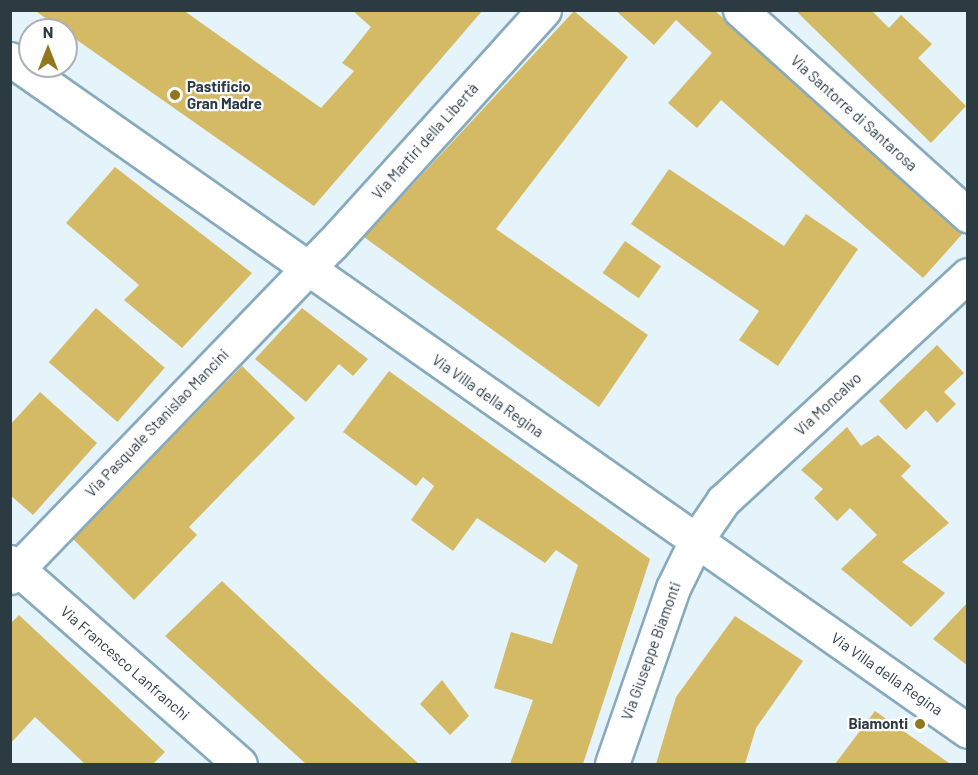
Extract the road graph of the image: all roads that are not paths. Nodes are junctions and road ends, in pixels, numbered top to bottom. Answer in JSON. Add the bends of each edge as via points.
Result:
{"nodes":[{"id":1,"x":544,"y":10,"type":"edge"},
{"id":2,"x":741,"y":10,"type":"edge"},
{"id":3,"x":10,"y":59,"type":"edge"},
{"id":4,"x":968,"y":215,"type":"edge"},
{"id":5,"x":305,"y":270,"type":"junction"},
{"id":6,"x":968,"y":276,"type":"edge"},
{"id":7,"x":697,"y":539,"type":"junction"},
{"id":8,"x":13,"y":569,"type":"edge"},
{"id":9,"x":968,"y":731,"type":"edge"},
{"id":10,"x":240,"y":765,"type":"edge"},
{"id":11,"x":612,"y":765,"type":"edge"}],
"edges":[{"from":1,"to":5,"type":"street","name":"Via Martiri della Libertà"},
{"from":2,"to":4,"type":"street","name":"Via Santorre di Santarosa"},
{"from":3,"to":5,"type":"street","name":"Via Villa della Regina"},
{"from":5,"to":7,"type":"street","name":"Via Villa della Regina"},
{"from":5,"to":8,"type":"street","name":"Via Pasquale Stanislao Mancini"},
{"from":6,"to":7,"type":"street","name":"Via Moncalvo","via":[[723,501]]},
{"from":7,"to":9,"type":"street","name":"Via Villa della Regina"},
{"from":7,"to":11,"type":"street","name":"Via Giuseppe Biamonti","via":[[673,588]]},
{"from":8,"to":10,"type":"street","name":"Via Francesco Lanfranchi"}]}
